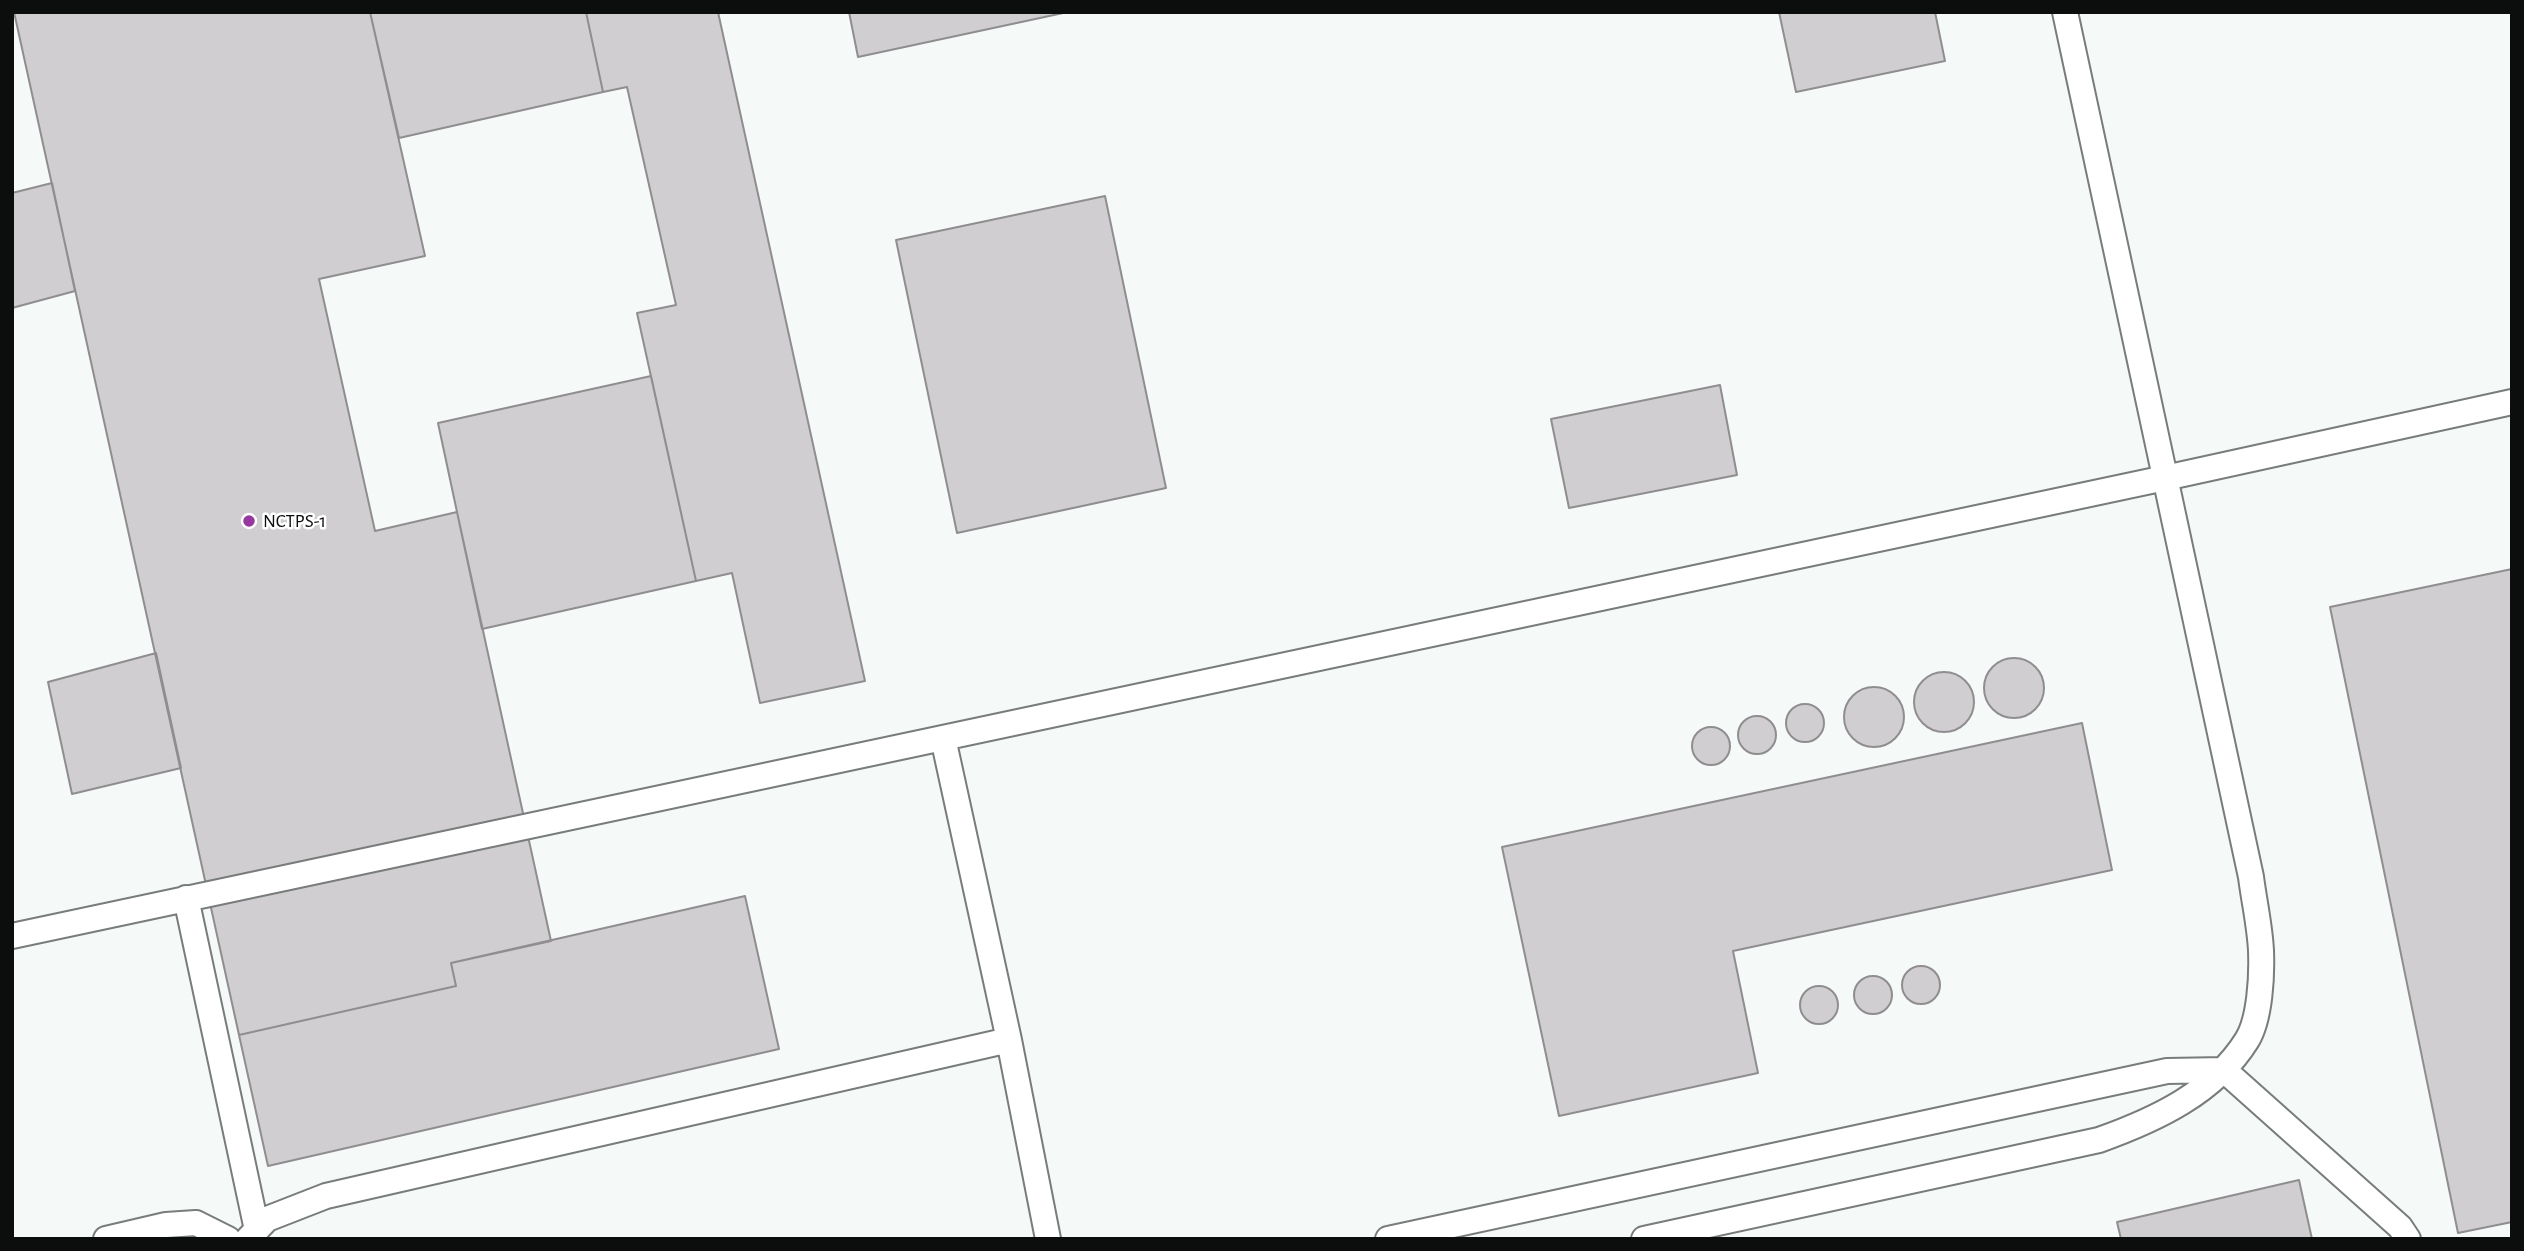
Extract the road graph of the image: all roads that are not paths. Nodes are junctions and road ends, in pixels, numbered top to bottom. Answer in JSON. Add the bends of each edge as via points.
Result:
{"nodes":[{"id":1,"x":2065,"y":12,"type":"edge"},
{"id":2,"x":2512,"y":402,"type":"edge"},
{"id":3,"x":2165,"y":478,"type":"junction"},
{"id":4,"x":943,"y":738,"type":"junction"},
{"id":5,"x":186,"y":898,"type":"junction"},
{"id":6,"x":12,"y":936,"type":"edge"},
{"id":7,"x":1009,"y":1040,"type":"junction"},
{"id":8,"x":2224,"y":1070,"type":"junction"},
{"id":9,"x":253,"y":1234,"type":"edge"},
{"id":10,"x":106,"y":1239,"type":"edge"},
{"id":11,"x":228,"y":1239,"type":"edge"},
{"id":12,"x":1048,"y":1239,"type":"edge"},
{"id":13,"x":1388,"y":1239,"type":"edge"},
{"id":14,"x":1644,"y":1239,"type":"edge"},
{"id":15,"x":2408,"y":1239,"type":"edge"}],
"edges":[{"from":1,"to":3,"type":"lane"},
{"from":2,"to":3,"type":"lane"},
{"from":3,"to":4,"type":"lane"},
{"from":3,"to":8,"type":"lane","via":[[2251,877],[2261,951],[2258,1002],[2248,1038]]},
{"from":4,"to":5,"type":"lane"},
{"from":4,"to":7,"type":"lane"},
{"from":5,"to":6,"type":"lane"},
{"from":5,"to":9,"type":"lane"},
{"from":7,"to":9,"type":"lane","via":[[326,1196],[267,1219]]},
{"from":7,"to":12,"type":"lane"},
{"from":8,"to":13,"type":"lane","via":[[2167,1071]]},
{"from":8,"to":14,"type":"lane","via":[[2180,1104],[2099,1140]]},
{"from":8,"to":15,"type":"lane"},
{"from":10,"to":11,"type":"lane","via":[[196,1223]]}]}
